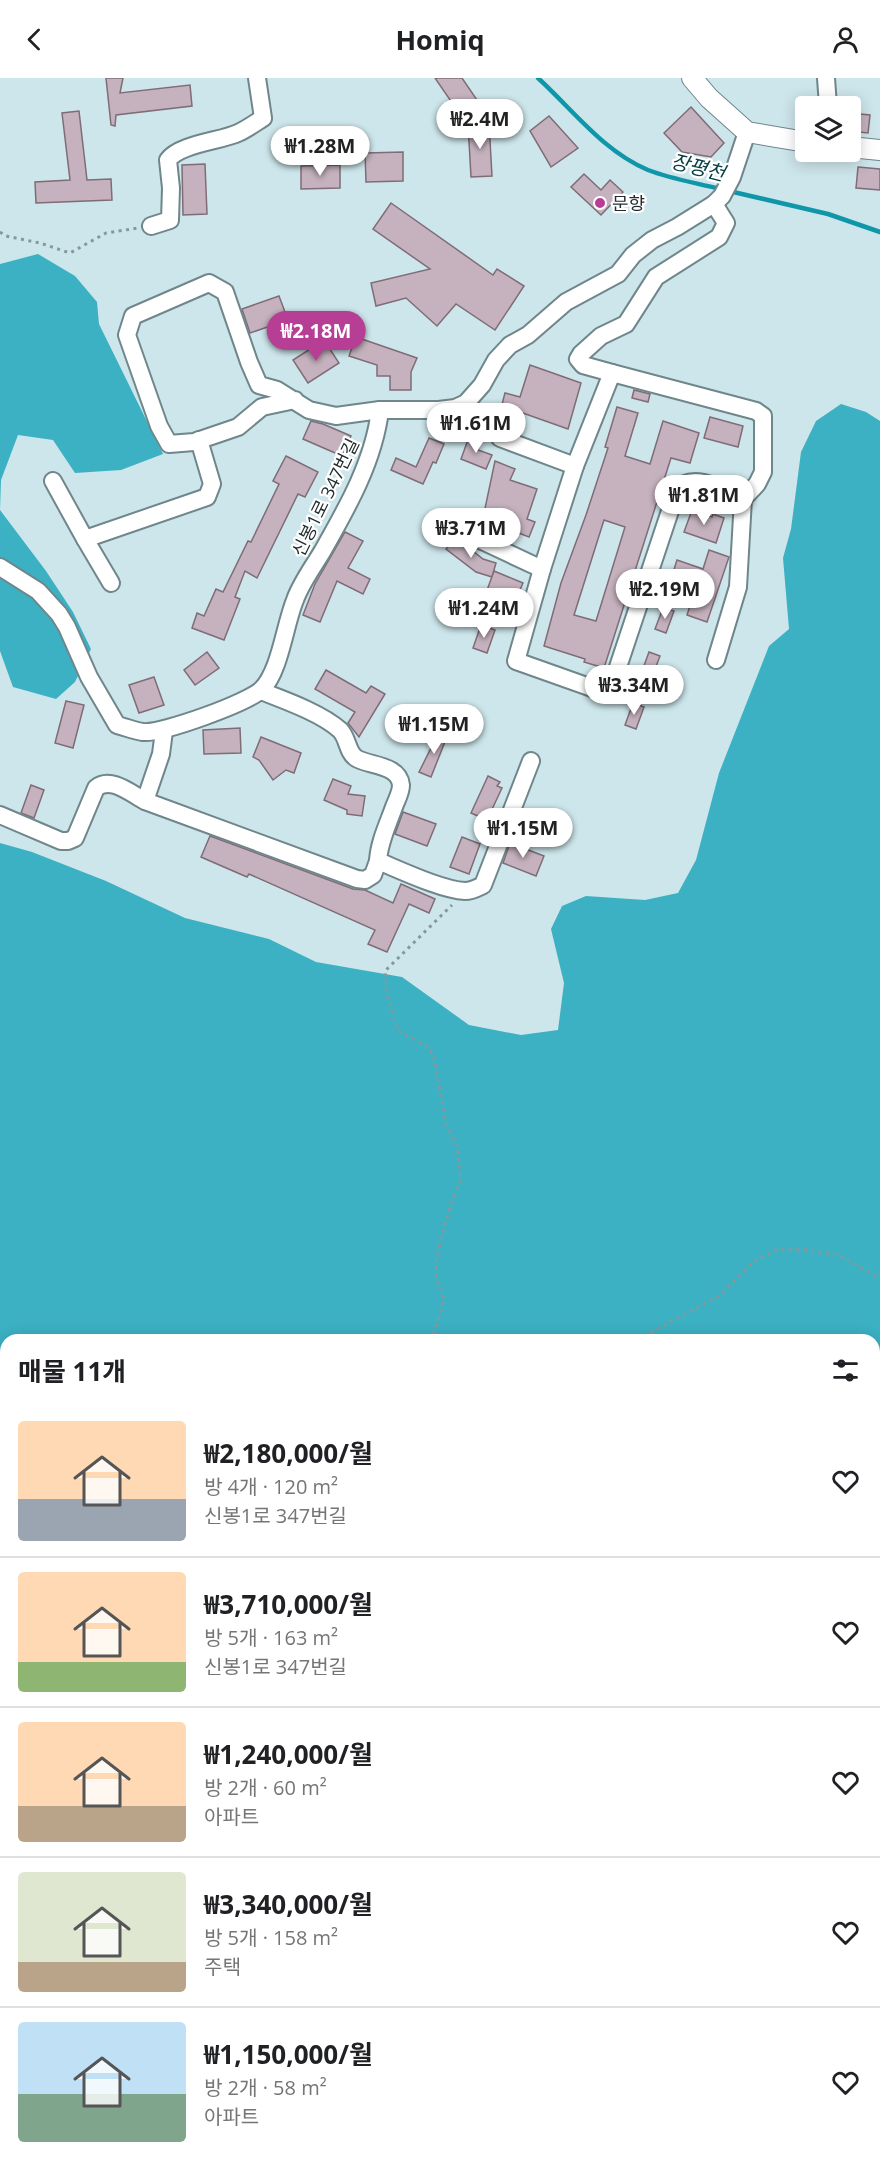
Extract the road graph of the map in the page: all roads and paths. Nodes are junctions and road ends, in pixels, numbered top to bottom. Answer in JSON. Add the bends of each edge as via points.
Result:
{"nodes":[{"id":1,"x":257,"y":78,"type":"edge"},
{"id":2,"x":692,"y":78,"type":"edge"},
{"id":3,"x":826,"y":78,"type":"edge"},
{"id":4,"x":827,"y":96,"type":"edge"},
{"id":5,"x":744,"y":140,"type":"junction"},
{"id":6,"x":795,"y":142,"type":"edge"},
{"id":7,"x":861,"y":148,"type":"edge"},
{"id":8,"x":880,"y":150,"type":"edge"},
{"id":9,"x":718,"y":200,"type":"junction"},
{"id":10,"x":151,"y":226,"type":"joint"},
{"id":11,"x":0,"y":232,"type":"edge"},
{"id":12,"x":612,"y":373,"type":"junction"},
{"id":13,"x":295,"y":400,"type":"junction"},
{"id":14,"x":380,"y":410,"type":"junction"},
{"id":15,"x":500,"y":438,"type":"dead end"},
{"id":16,"x":200,"y":440,"type":"junction"},
{"id":17,"x":574,"y":466,"type":"junction"},
{"id":18,"x":53,"y":481,"type":"dead end"},
{"id":19,"x":743,"y":499,"type":"junction"},
{"id":20,"x":448,"y":525,"type":"dead end"},
{"id":21,"x":85,"y":540,"type":"junction"},
{"id":22,"x":0,"y":567,"type":"edge"},
{"id":23,"x":542,"y":568,"type":"junction"},
{"id":24,"x":111,"y":583,"type":"dead end"},
{"id":25,"x":717,"y":660,"type":"dead end"},
{"id":26,"x":261,"y":691,"type":"junction"},
{"id":27,"x":164,"y":730,"type":"junction"},
{"id":28,"x":531,"y":761,"type":"dead end"},
{"id":29,"x":144,"y":801,"type":"junction"},
{"id":30,"x":0,"y":815,"type":"edge"},
{"id":31,"x":378,"y":861,"type":"junction"},
{"id":32,"x":457,"y":900,"type":"dead end"},
{"id":33,"x":880,"y":1278,"type":"edge"},
{"id":34,"x":433,"y":1334,"type":"edge"},
{"id":35,"x":648,"y":1334,"type":"edge"}],
"edges":[{"from":1,"to":10,"type":"street","via":[[263,118],[237,134],[171,156],[170,220]]},
{"from":2,"to":5,"type":"street"},
{"from":3,"to":4,"type":"street"},
{"from":5,"to":6,"type":"street"},
{"from":5,"to":9,"type":"street","via":[[732,177]]},
{"from":7,"to":8,"type":"street"},
{"from":9,"to":12,"type":"street","via":[[726,223],[719,237],[656,277],[626,324],[601,336],[578,359],[583,365]]},
{"from":9,"to":14,"type":"street","via":[[652,240],[618,274],[566,302],[510,345],[466,403],[439,410]]},
{"from":10,"to":11,"type":"path","via":[[106,233],[70,253]]},
{"from":12,"to":17,"type":"street"},
{"from":12,"to":19,"type":"street","via":[[763,416],[763,472]]},
{"from":13,"to":14,"type":"street","via":[[309,410],[336,416]]},
{"from":13,"to":16,"type":"street","via":[[262,407],[238,427]]},
{"from":13,"to":16,"type":"street","via":[[259,385],[225,292],[209,283],[181,294],[133,316],[128,335],[159,426],[169,444]]},
{"from":14,"to":26,"type":"street","name":"신봉1로 347번길","via":[[369,460],[295,598],[272,674]]},
{"from":15,"to":17,"type":"street"},
{"from":16,"to":21,"type":"street","via":[[212,484],[207,497]]},
{"from":17,"to":23,"type":"street"},
{"from":18,"to":21,"type":"street"},
{"from":19,"to":23,"type":"street","via":[[691,480],[677,490],[609,694],[516,661]]},
{"from":19,"to":25,"type":"street","via":[[738,587]]},
{"from":20,"to":23,"type":"street"},
{"from":21,"to":24,"type":"street"},
{"from":22,"to":27,"type":"street","via":[[38,591],[59,614],[88,677],[117,725],[144,732]]},
{"from":26,"to":27,"type":"street"},
{"from":26,"to":31,"type":"street","via":[[332,724],[341,731],[356,758],[380,766],[399,779],[400,791]]},
{"from":27,"to":29,"type":"street","via":[[161,754]]},
{"from":28,"to":31,"type":"street","via":[[483,885],[473,890],[457,890]]},
{"from":29,"to":30,"type":"street","via":[[109,782],[101,783],[75,838],[68,842]]},
{"from":29,"to":31,"type":"street","via":[[357,879],[373,875]]},
{"from":32,"to":34,"type":"path","via":[[386,971],[387,994],[398,1031],[430,1048],[446,1124],[457,1146],[461,1180],[436,1264],[436,1281],[444,1299]]},
{"from":33,"to":35,"type":"path","via":[[838,1255],[803,1249],[774,1250],[753,1262],[720,1294]]}]}
